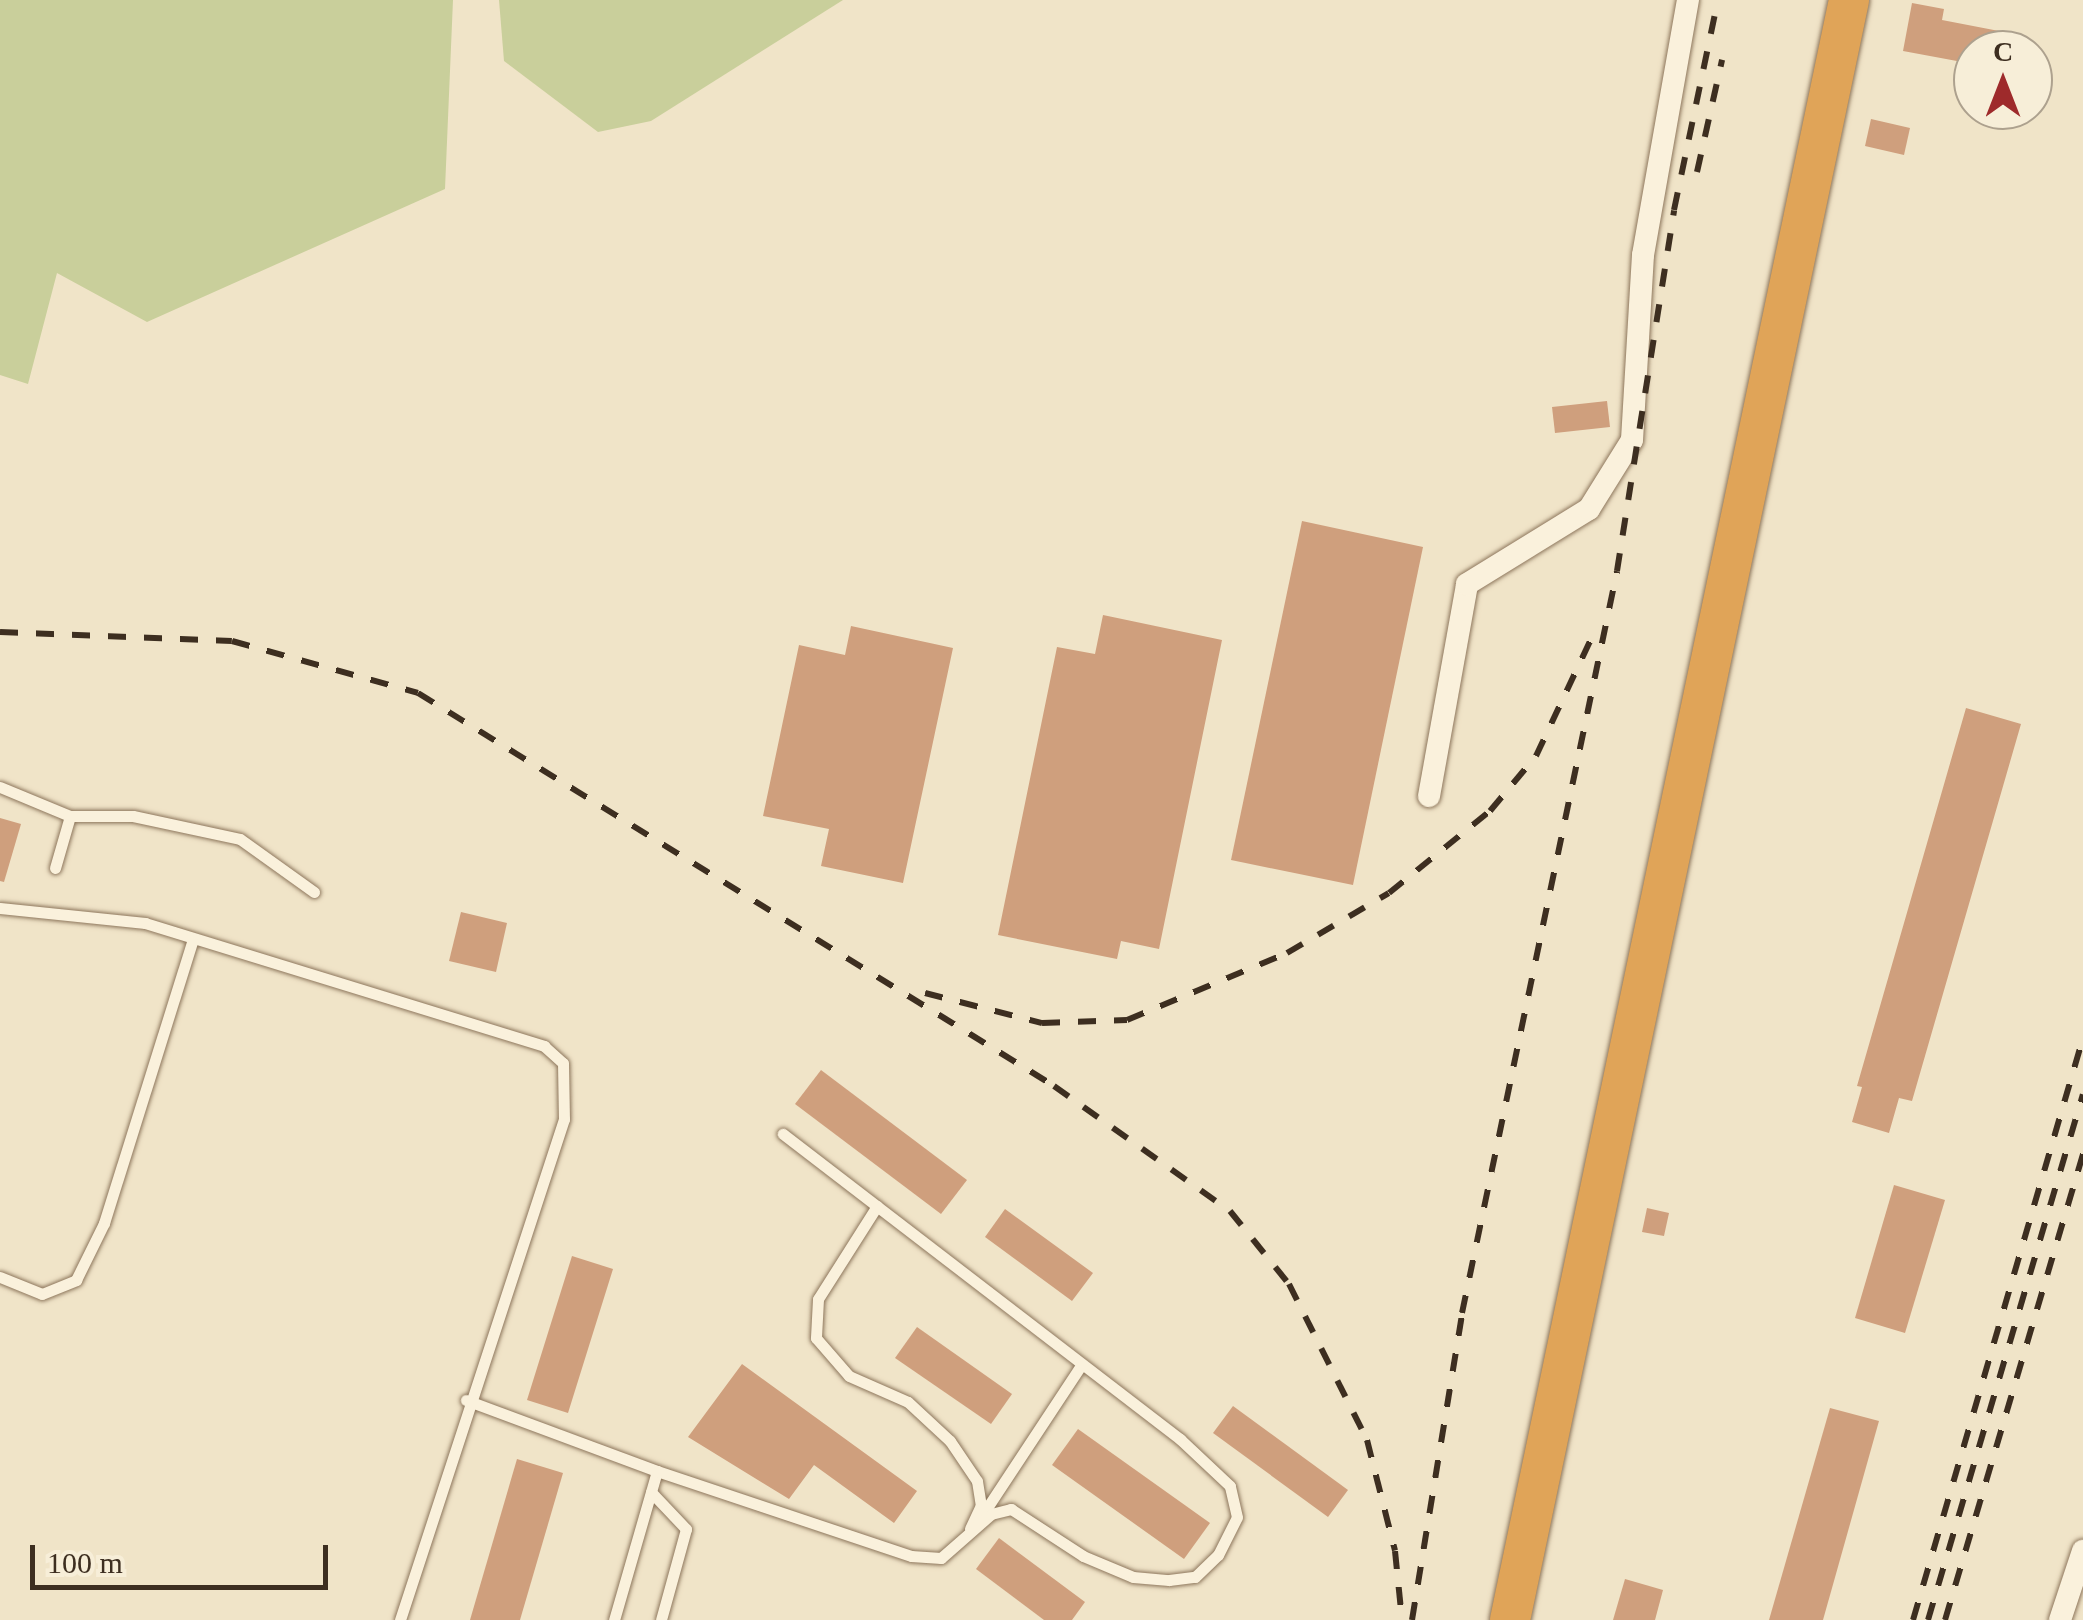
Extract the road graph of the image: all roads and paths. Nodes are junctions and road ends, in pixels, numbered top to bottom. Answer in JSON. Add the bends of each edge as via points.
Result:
{"nodes":[{"id":1,"x":1688,"y":0,"type":"edge"},
{"id":2,"x":1849,"y":0,"type":"edge"},
{"id":3,"x":0,"y":787,"type":"edge"},
{"id":4,"x":1429,"y":796,"type":"dead end"},
{"id":5,"x":70,"y":816,"type":"junction"},
{"id":6,"x":54,"y":868,"type":"dead end"},
{"id":7,"x":314,"y":892,"type":"dead end"},
{"id":8,"x":0,"y":908,"type":"edge"},
{"id":9,"x":192,"y":943,"type":"junction"},
{"id":10,"x":783,"y":1134,"type":"dead end"},
{"id":11,"x":876,"y":1206,"type":"junction"},
{"id":12,"x":0,"y":1277,"type":"edge"},
{"id":13,"x":1082,"y":1364,"type":"junction"},
{"id":14,"x":466,"y":1400,"type":"junction"},
{"id":15,"x":657,"y":1471,"type":"junction"},
{"id":16,"x":651,"y":1492,"type":"junction"},
{"id":17,"x":966,"y":1536,"type":"junction"},
{"id":18,"x":2083,"y":1551,"type":"edge"},
{"id":19,"x":400,"y":1620,"type":"edge"},
{"id":20,"x":614,"y":1620,"type":"edge"},
{"id":21,"x":660,"y":1620,"type":"edge"},
{"id":22,"x":1510,"y":1620,"type":"edge"},
{"id":23,"x":2060,"y":1620,"type":"edge"}],
"edges":[{"from":1,"to":4,"type":"street","via":[[1643,255],[1632,440],[1588,509],[1467,584]]},
{"from":2,"to":22,"type":"highway"},
{"from":3,"to":5,"type":"lane"},
{"from":5,"to":6,"type":"lane"},
{"from":5,"to":7,"type":"lane","via":[[134,816],[240,839]]},
{"from":8,"to":9,"type":"lane","via":[[145,923]]},
{"from":9,"to":12,"type":"lane","via":[[104,1223],[76,1280],[42,1294]]},
{"from":9,"to":14,"type":"lane","via":[[544,1046],[563,1063],[564,1120]]},
{"from":10,"to":11,"type":"lane"},
{"from":11,"to":13,"type":"lane"},
{"from":11,"to":17,"type":"lane","via":[[818,1299],[816,1338],[849,1376],[908,1402],[950,1441],[979,1493]]},
{"from":13,"to":17,"type":"lane","via":[[1052,1419]]},
{"from":13,"to":17,"type":"lane","via":[[1230,1486],[1237,1517],[1218,1555],[1196,1577],[1133,1577],[1082,1556],[1012,1509]]},
{"from":14,"to":15,"type":"lane"},
{"from":14,"to":19,"type":"lane"},
{"from":15,"to":16,"type":"lane"},
{"from":15,"to":17,"type":"lane","via":[[911,1556],[941,1558]]},
{"from":16,"to":20,"type":"lane"},
{"from":16,"to":21,"type":"lane","via":[[686,1529]]},
{"from":18,"to":23,"type":"street"}]}
